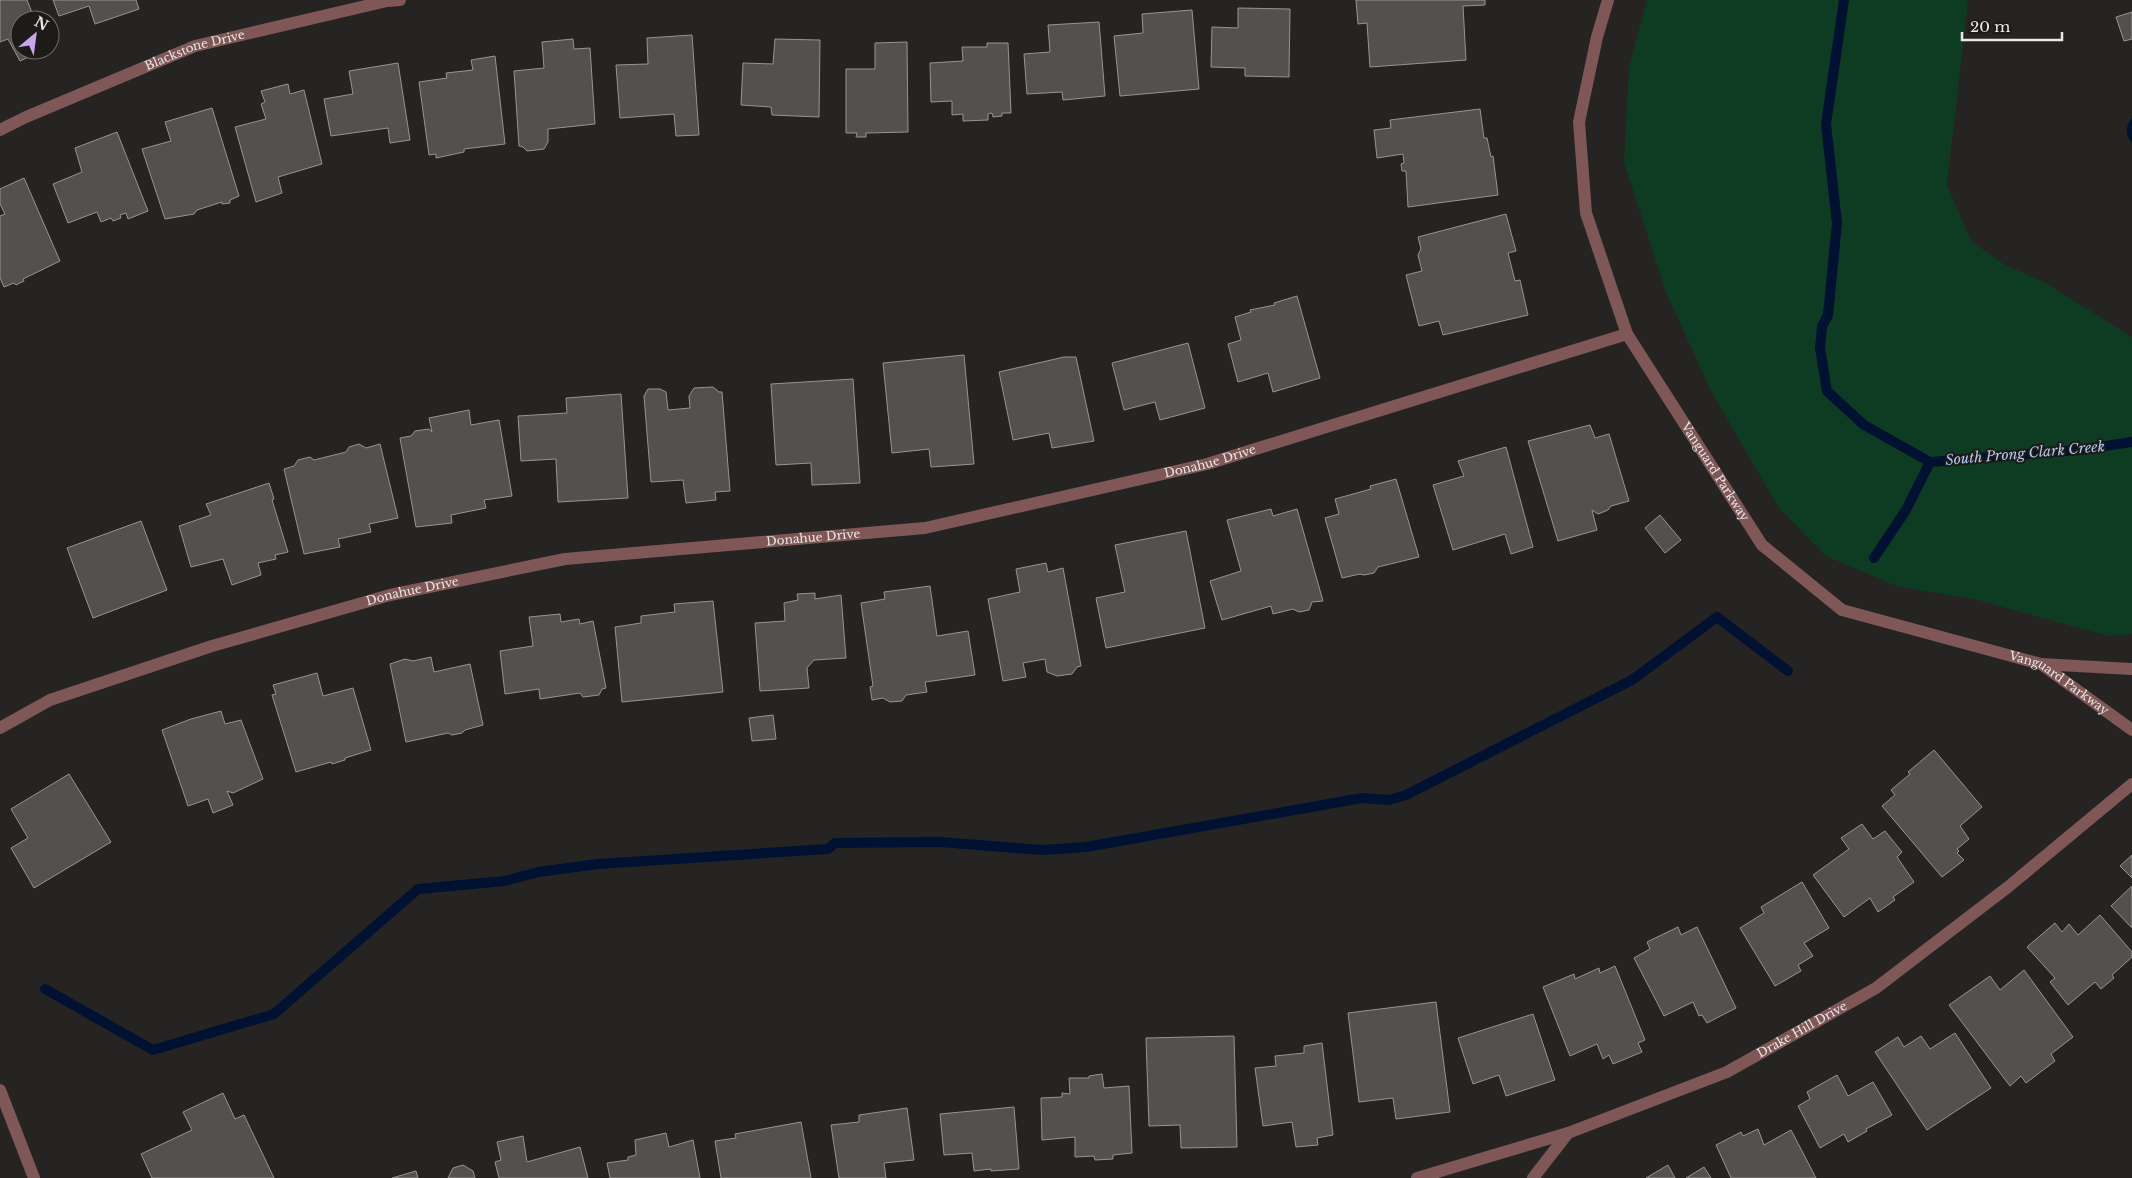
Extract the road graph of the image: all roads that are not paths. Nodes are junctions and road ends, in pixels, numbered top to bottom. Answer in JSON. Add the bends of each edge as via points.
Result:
{"nodes":[{"id":1,"x":400,"y":0,"type":"edge"},
{"id":2,"x":1608,"y":0,"type":"edge"},
{"id":3,"x":0,"y":130,"type":"edge"},
{"id":4,"x":1627,"y":334,"type":"junction"},
{"id":5,"x":2041,"y":664,"type":"junction"},
{"id":6,"x":2132,"y":669,"type":"edge"},
{"id":7,"x":0,"y":728,"type":"edge"},
{"id":8,"x":2132,"y":730,"type":"edge"},
{"id":9,"x":2132,"y":784,"type":"edge"},
{"id":10,"x":0,"y":1090,"type":"edge"},
{"id":11,"x":1568,"y":1133,"type":"junction"},
{"id":12,"x":34,"y":1178,"type":"edge"},
{"id":13,"x":1417,"y":1178,"type":"edge"},
{"id":14,"x":1533,"y":1178,"type":"edge"}],
"edges":[{"from":1,"to":3,"type":"street","name":"Blackstone Drive","via":[[196,46]]},
{"from":2,"to":4,"type":"street","name":"Vanguard Parkway","via":[[1579,122],[1586,213]]},
{"from":4,"to":5,"type":"street","name":"Vanguard Parkway","via":[[1762,545],[1842,610]]},
{"from":4,"to":7,"type":"street","name":"Donahue Drive","via":[[1208,464],[925,528],[565,559],[390,595],[212,646],[50,700]]},
{"from":5,"to":6,"type":"street"},
{"from":5,"to":8,"type":"street","name":"Vanguard Parkway"},
{"from":9,"to":11,"type":"street","name":"Drake Hill Drive","via":[[2008,887],[1876,988],[1726,1072]]},
{"from":10,"to":12,"type":"street"},
{"from":11,"to":13,"type":"street","name":"Drake Hill Drive"},
{"from":11,"to":14,"type":"street"}]}
